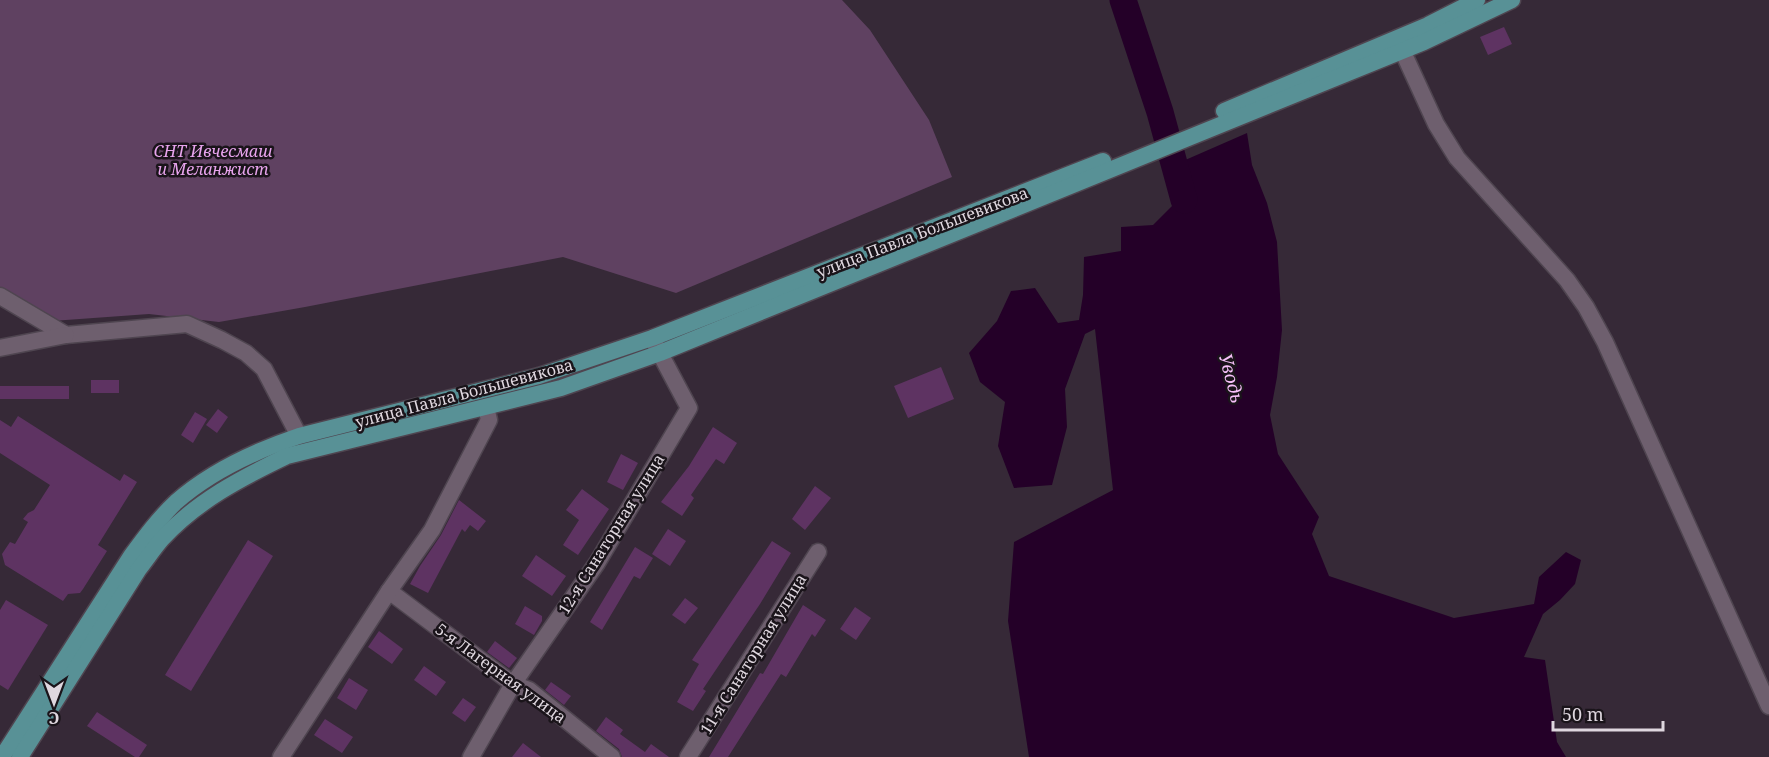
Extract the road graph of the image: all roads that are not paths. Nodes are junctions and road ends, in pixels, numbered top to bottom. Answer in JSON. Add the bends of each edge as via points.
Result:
{"nodes":[{"id":1,"x":1477,"y":0,"type":"edge"},
{"id":2,"x":1512,"y":0,"type":"edge"},
{"id":3,"x":1400,"y":44,"type":"junction"},
{"id":4,"x":1117,"y":162,"type":"junction"},
{"id":5,"x":0,"y":296,"type":"edge"},
{"id":6,"x":66,"y":335,"type":"junction"},
{"id":7,"x":652,"y":338,"type":"junction"},
{"id":8,"x":0,"y":348,"type":"edge"},
{"id":9,"x":660,"y":354,"type":"junction"},
{"id":10,"x":486,"y":407,"type":"junction"},
{"id":11,"x":299,"y":436,"type":"junction"},
{"id":12,"x":818,"y":552,"type":"dead end"},
{"id":13,"x":389,"y":591,"type":"junction"},
{"id":14,"x":513,"y":684,"type":"junction"},
{"id":15,"x":1769,"y":706,"type":"edge"},
{"id":16,"x":2,"y":757,"type":"edge"},
{"id":17,"x":20,"y":757,"type":"edge"},
{"id":18,"x":281,"y":757,"type":"edge"},
{"id":19,"x":471,"y":757,"type":"edge"},
{"id":20,"x":612,"y":757,"type":"edge"},
{"id":21,"x":688,"y":757,"type":"edge"}],
"edges":[{"from":1,"to":3,"type":"main road"},
{"from":2,"to":3,"type":"main road"},
{"from":3,"to":4,"type":"main road"},
{"from":3,"to":15,"type":"street","via":[[1436,124],[1457,158],[1567,280],[1586,307],[1610,352]]},
{"from":4,"to":7,"type":"main road","name":"улица Павла Большевикова"},
{"from":4,"to":9,"type":"main road","name":"улица Павла Большевикова"},
{"from":5,"to":6,"type":"street"},
{"from":6,"to":8,"type":"street"},
{"from":6,"to":11,"type":"street","via":[[187,324],[246,353],[264,369]]},
{"from":7,"to":9,"type":"street","name":"12-я Санаторная улица"},
{"from":7,"to":11,"type":"main road","name":"улица Павла Большевикова","via":[[539,376]]},
{"from":9,"to":10,"type":"main road","name":"улица Павла Большевикова","via":[[561,388]]},
{"from":9,"to":14,"type":"street","name":"12-я Санаторная улица","via":[[688,408],[597,563]]},
{"from":10,"to":13,"type":"street","name":"улица Павла Большевикова","via":[[489,420],[432,530]]},
{"from":10,"to":17,"type":"main road","name":"улица Павла Большевикова","via":[[287,456],[210,497],[161,540],[139,569]]},
{"from":11,"to":16,"type":"main road","name":"улица Павла Большевикова","via":[[269,446],[203,481],[153,525]]},
{"from":12,"to":21,"type":"street","name":"11-я Санаторная улица"},
{"from":13,"to":14,"type":"street","name":"5-я Лагерная улица"},
{"from":13,"to":18,"type":"street","name":"улица Павла Большевикова"},
{"from":14,"to":19,"type":"street","name":"12-я Санаторная улица"},
{"from":14,"to":20,"type":"street","name":"5-я Лагерная улица","via":[[529,690]]}]}
